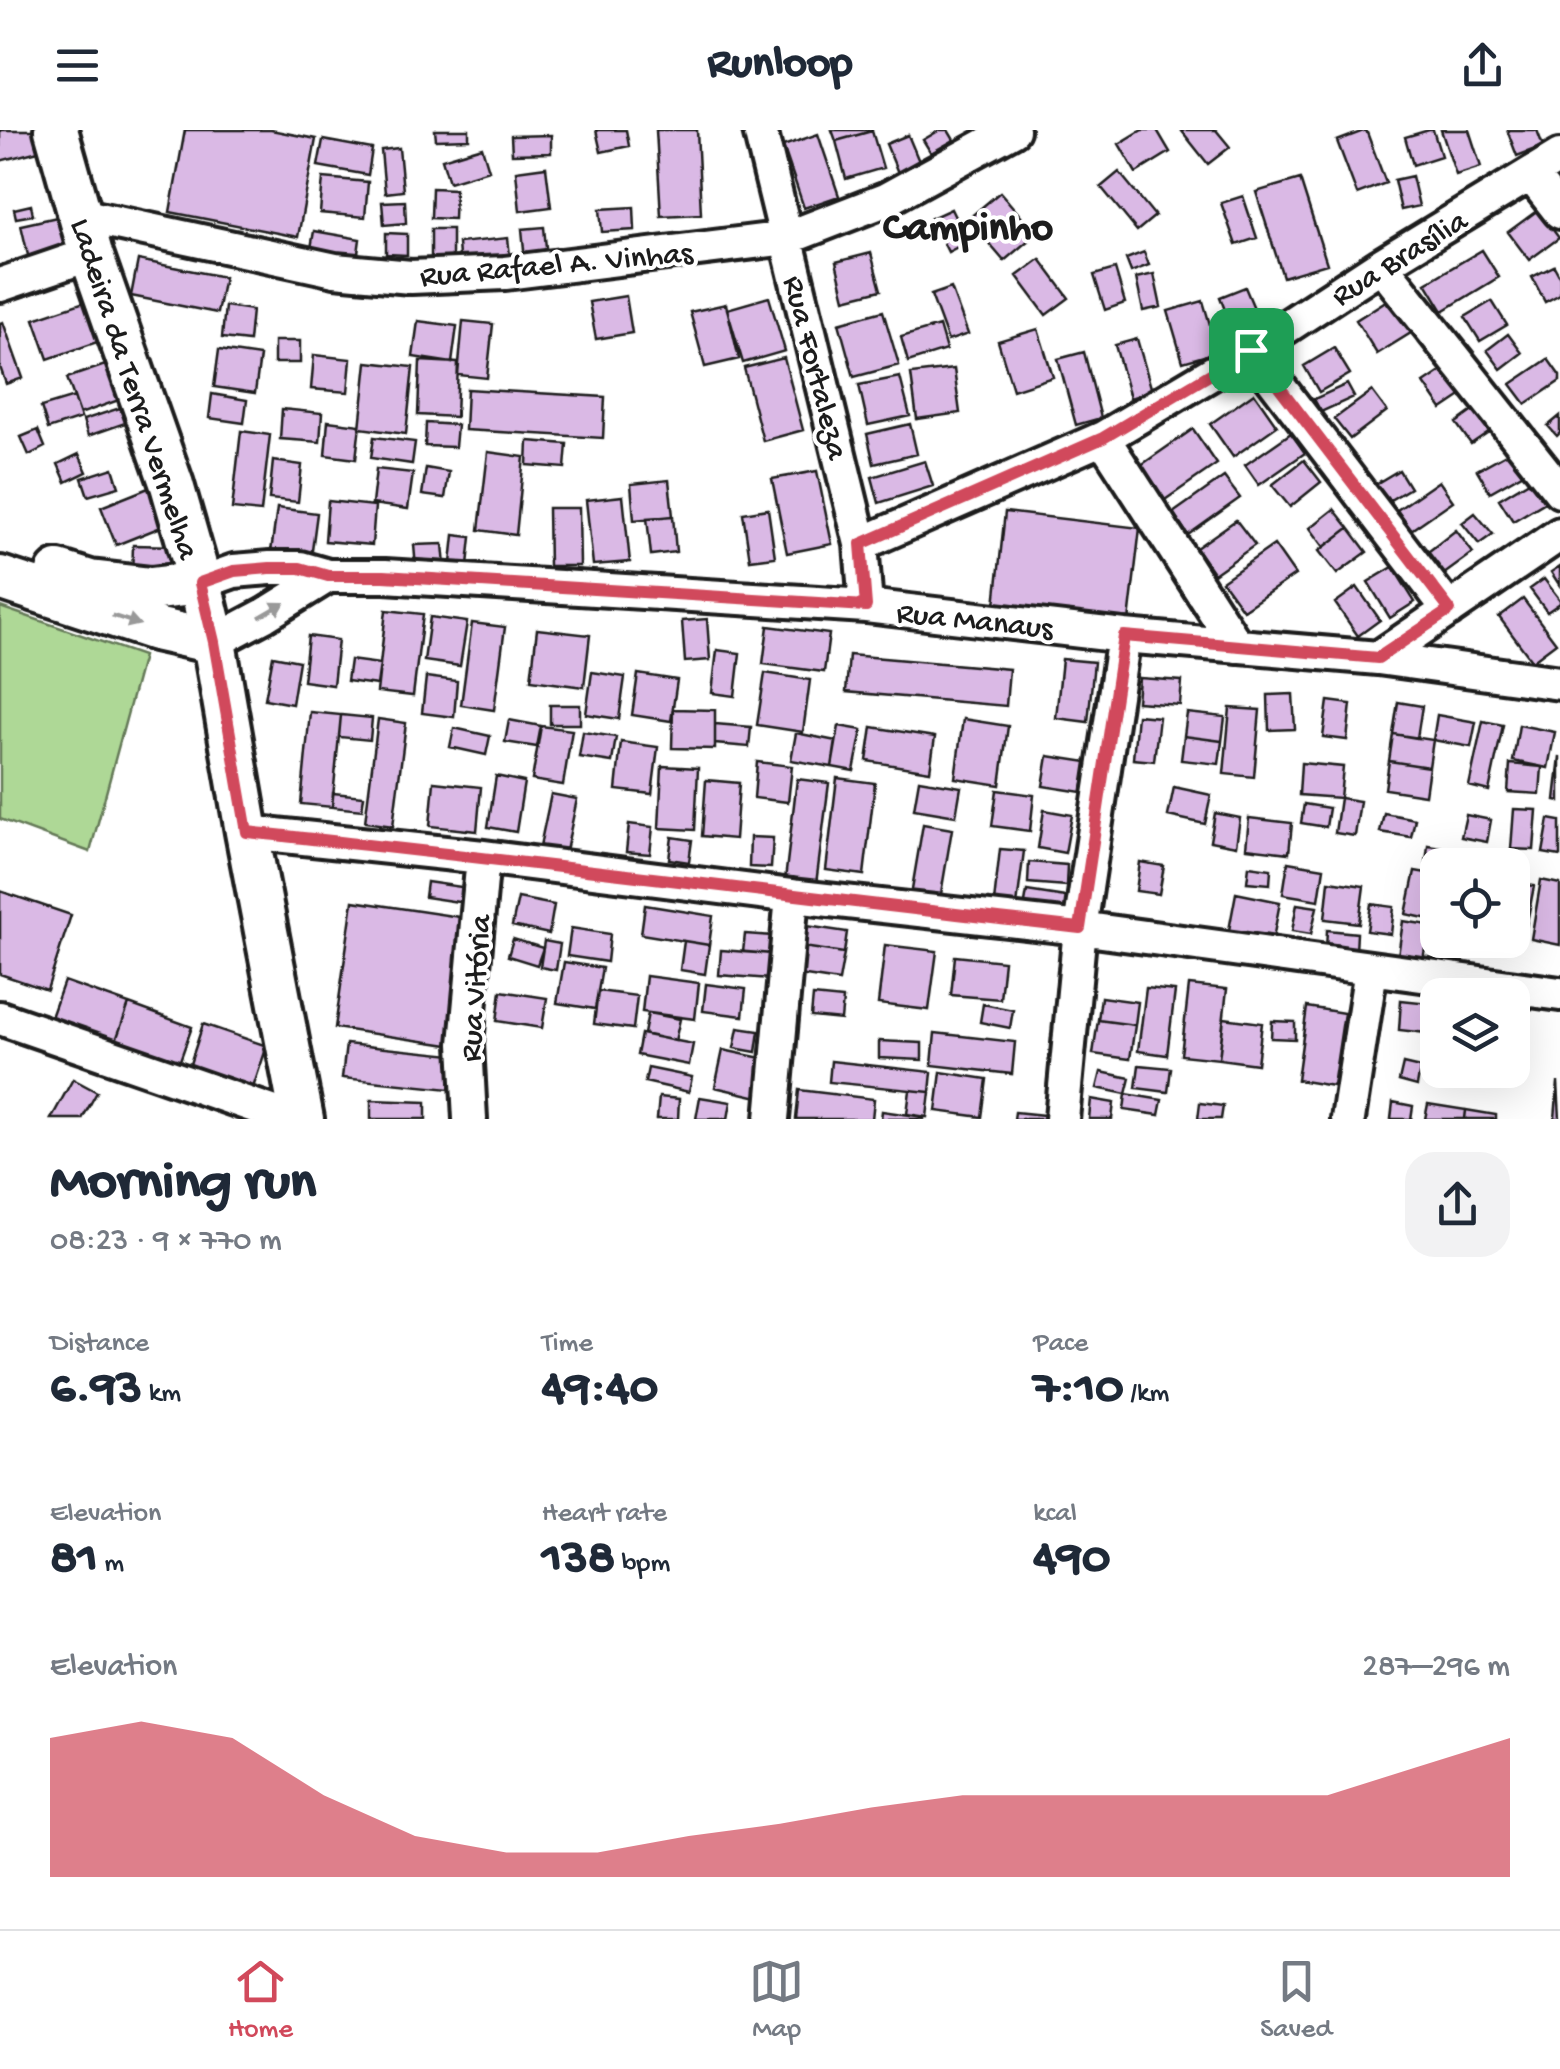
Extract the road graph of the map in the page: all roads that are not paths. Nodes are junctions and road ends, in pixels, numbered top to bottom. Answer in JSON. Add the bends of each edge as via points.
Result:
{"nodes":[{"id":1,"x":56,"y":130,"type":"edge"},
{"id":2,"x":760,"y":130,"type":"edge"},
{"id":3,"x":1012,"y":130,"type":"edge"},
{"id":4,"x":1560,"y":156,"type":"edge"},
{"id":5,"x":1531,"y":175,"type":"junction"},
{"id":6,"x":1560,"y":212,"type":"edge"},
{"id":7,"x":86,"y":235,"type":"junction"},
{"id":8,"x":787,"y":238,"type":"junction"},
{"id":9,"x":1381,"y":265,"type":"junction"},
{"id":10,"x":0,"y":286,"type":"edge"},
{"id":11,"x":1251,"y":350,"type":"junction"},
{"id":12,"x":1103,"y":438,"type":"junction"},
{"id":13,"x":1560,"y":492,"type":"edge"},
{"id":14,"x":1560,"y":534,"type":"edge"},
{"id":15,"x":861,"y":544,"type":"junction"},
{"id":16,"x":0,"y":555,"type":"edge"},
{"id":17,"x":328,"y":576,"type":"junction"},
{"id":18,"x":0,"y":578,"type":"edge"},
{"id":19,"x":200,"y":583,"type":"junction"},
{"id":20,"x":866,"y":606,"type":"junction"},
{"id":21,"x":1450,"y":610,"type":"junction"},
{"id":22,"x":1124,"y":636,"type":"junction"},
{"id":23,"x":214,"y":642,"type":"junction"},
{"id":24,"x":1236,"y":646,"type":"junction"},
{"id":25,"x":1378,"y":658,"type":"junction"},
{"id":26,"x":1560,"y":683,"type":"edge"},
{"id":27,"x":247,"y":832,"type":"junction"},
{"id":28,"x":483,"y":856,"type":"junction"},
{"id":29,"x":792,"y":896,"type":"junction"},
{"id":30,"x":1080,"y":928,"type":"junction"},
{"id":31,"x":1371,"y":969,"type":"junction"},
{"id":32,"x":1560,"y":994,"type":"edge"},
{"id":33,"x":0,"y":1018,"type":"edge"},
{"id":34,"x":292,"y":1119,"type":"edge"},
{"id":35,"x":302,"y":1119,"type":"edge"},
{"id":36,"x":470,"y":1119,"type":"edge"},
{"id":37,"x":772,"y":1119,"type":"edge"},
{"id":38,"x":1062,"y":1119,"type":"edge"},
{"id":39,"x":1348,"y":1119,"type":"edge"}],
"edges":[{"from":1,"to":7,"type":"main road","name":"Ladeira da Terra Vermelha"},
{"from":2,"to":8,"type":"street","name":"Rua Fortaleza"},
{"from":3,"to":8,"type":"street","name":"Rua Rafael A. Vinhas","via":[[885,200]]},
{"from":4,"to":5,"type":"street","name":"Rua Brasília"},
{"from":5,"to":6,"type":"street"},
{"from":5,"to":9,"type":"street","name":"Rua Brasília"},
{"from":7,"to":8,"type":"street","name":"Rua Rafael A. Vinhas","via":[[411,277],[505,273]]},
{"from":7,"to":10,"type":"street"},
{"from":7,"to":19,"type":"main road","name":"Ladeira da Terra Vermelha"},
{"from":8,"to":15,"type":"street","name":"Rua Fortaleza"},
{"from":9,"to":11,"type":"street","name":"Rua Brasília"},
{"from":9,"to":13,"type":"street"},
{"from":11,"to":12,"type":"street","name":"Rua Brasília"},
{"from":11,"to":21,"type":"street"},
{"from":12,"to":15,"type":"street","name":"Rua Brasília"},
{"from":12,"to":24,"type":"street"},
{"from":14,"to":21,"type":"street"},
{"from":15,"to":20,"type":"street","name":"Rua Fortaleza"},
{"from":16,"to":19,"type":"main road","via":[[90,582],[151,589]]},
{"from":17,"to":19,"type":"street","name":"Rua Manaus","via":[[270,568]]},
{"from":17,"to":20,"type":"street","name":"Rua Manaus"},
{"from":23,"to":17,"type":"street","one_way":true},
{"from":18,"to":23,"type":"main road","one_way":true},
{"from":19,"to":23,"type":"main road","name":"Ladeira da Terra Vermelha"},
{"from":20,"to":22,"type":"street","name":"Rua Manaus"},
{"from":21,"to":25,"type":"street"},
{"from":22,"to":24,"type":"street","name":"Rua Manaus"},
{"from":22,"to":30,"type":"street"},
{"from":23,"to":27,"type":"main road","name":"Ladeira da Terra Vermelha"},
{"from":24,"to":25,"type":"street","name":"Rua Manaus"},
{"from":25,"to":26,"type":"street","name":"Rua Manaus"},
{"from":27,"to":28,"type":"street"},
{"from":27,"to":35,"type":"main road","name":"Ladeira da Terra Vermelha"},
{"from":28,"to":29,"type":"street"},
{"from":28,"to":36,"type":"street","name":"Rua Vitória","via":[[466,1044]]},
{"from":29,"to":30,"type":"street"},
{"from":29,"to":37,"type":"street"},
{"from":30,"to":31,"type":"street"},
{"from":30,"to":38,"type":"street"},
{"from":31,"to":32,"type":"street"},
{"from":31,"to":39,"type":"street"},
{"from":33,"to":34,"type":"street"}]}
